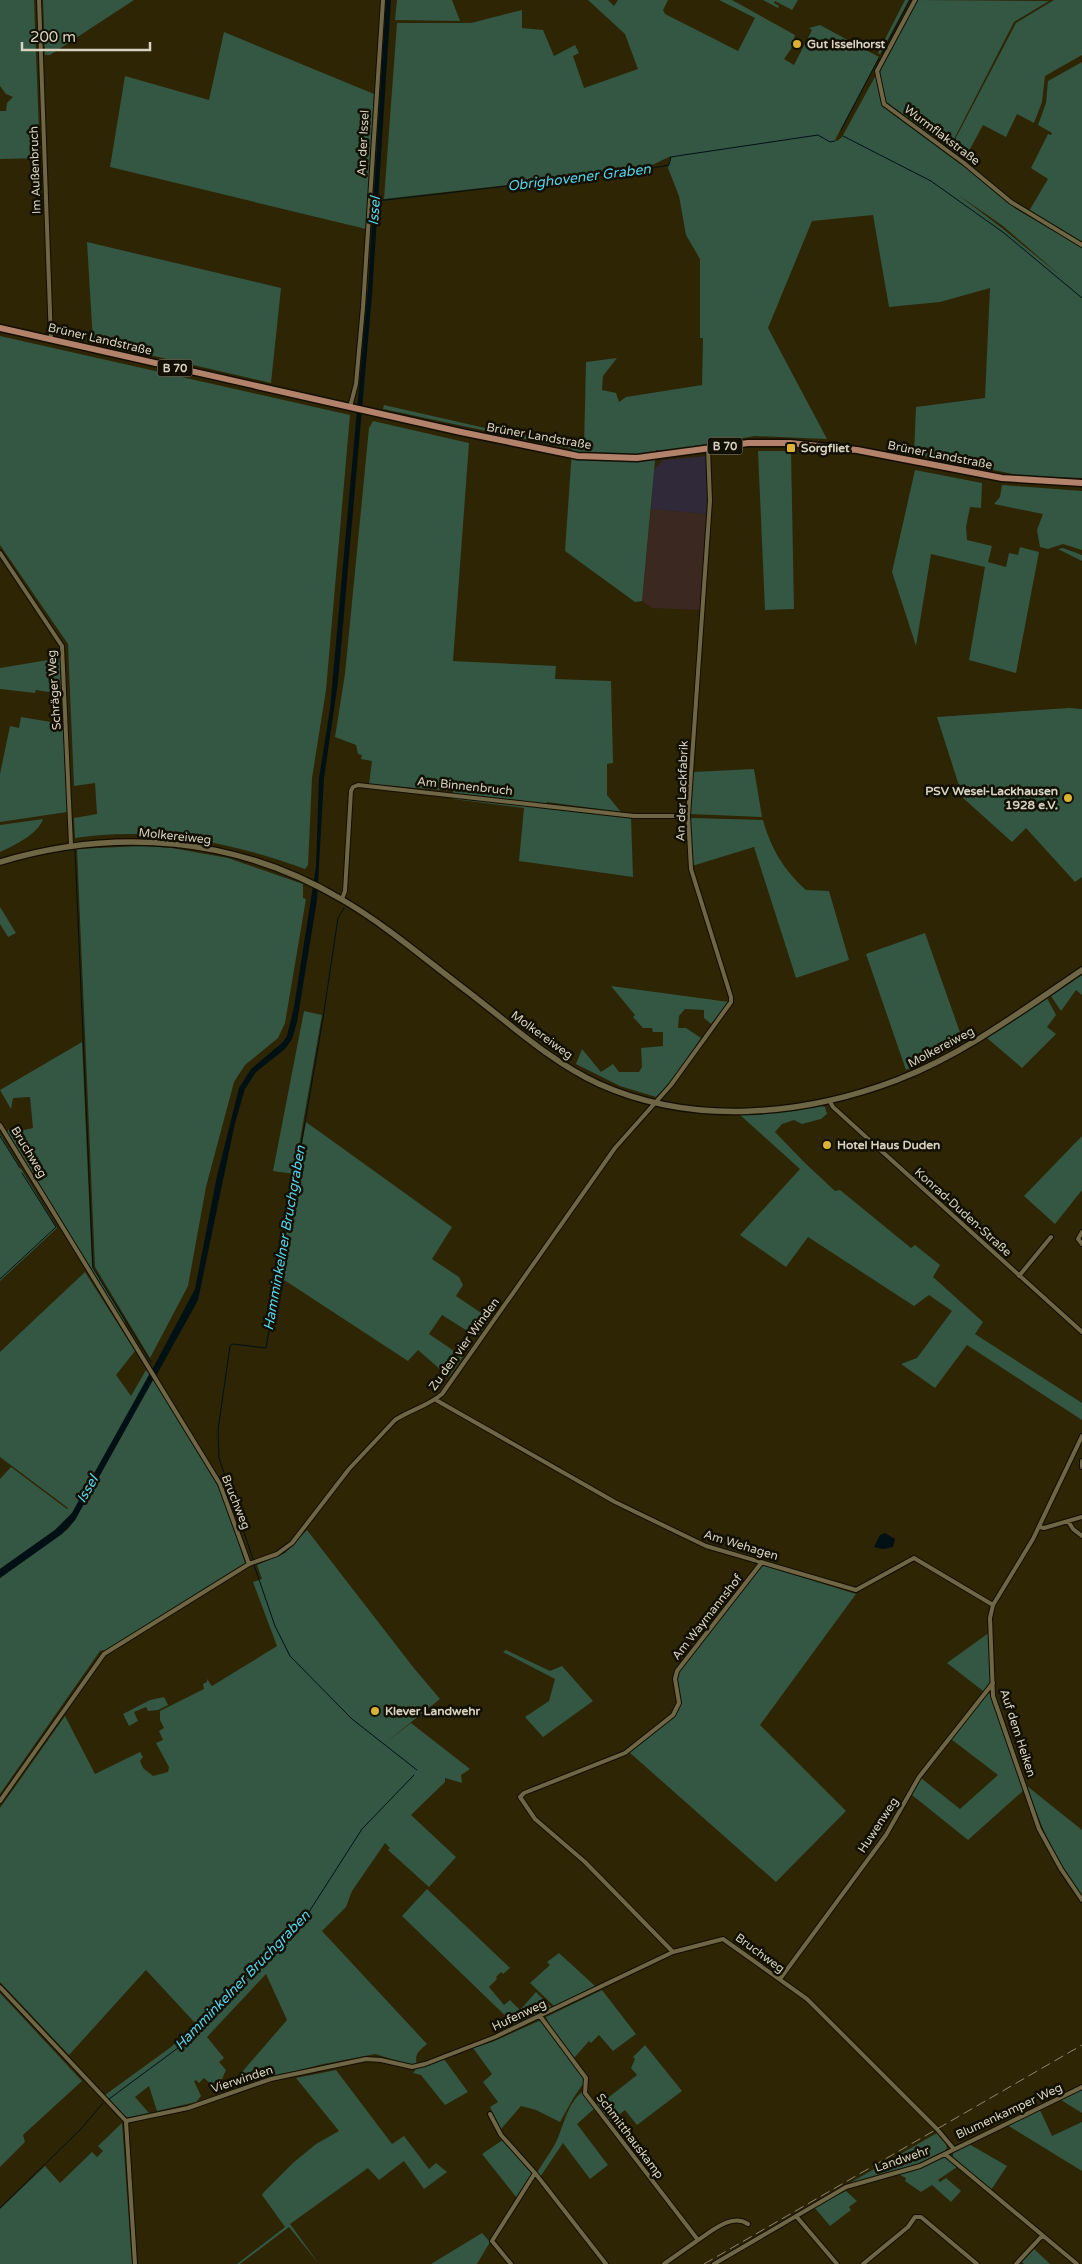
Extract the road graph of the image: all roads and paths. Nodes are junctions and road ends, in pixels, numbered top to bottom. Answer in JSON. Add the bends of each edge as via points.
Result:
{"nodes":[{"id":1,"x":39,"y":0,"type":"edge"},
{"id":2,"x":383,"y":0,"type":"edge"},
{"id":3,"x":915,"y":0,"type":"edge"},
{"id":4,"x":1082,"y":245,"type":"edge"},
{"id":5,"x":0,"y":328,"type":"edge"},
{"id":6,"x":51,"y":340,"type":"junction"},
{"id":7,"x":352,"y":407,"type":"junction"},
{"id":8,"x":708,"y":448,"type":"junction"},
{"id":9,"x":1082,"y":483,"type":"edge"},
{"id":10,"x":0,"y":553,"type":"edge"},
{"id":11,"x":688,"y":816,"type":"junction"},
{"id":12,"x":71,"y":845,"type":"junction"},
{"id":13,"x":0,"y":862,"type":"edge"},
{"id":14,"x":342,"y":899,"type":"junction"},
{"id":15,"x":1082,"y":970,"type":"edge"},
{"id":16,"x":829,"y":1100,"type":"junction"},
{"id":17,"x":655,"y":1103,"type":"junction"},
{"id":18,"x":0,"y":1125,"type":"edge"},
{"id":19,"x":1082,"y":1232,"type":"edge"},
{"id":20,"x":1051,"y":1237,"type":"dead end"},
{"id":21,"x":1082,"y":1244,"type":"edge"},
{"id":22,"x":1019,"y":1276,"type":"junction"},
{"id":23,"x":1082,"y":1332,"type":"edge"},
{"id":24,"x":436,"y":1400,"type":"junction"},
{"id":25,"x":1082,"y":1436,"type":"edge"},
{"id":26,"x":1082,"y":1461,"type":"edge"},
{"id":27,"x":1082,"y":1467,"type":"edge"},
{"id":28,"x":1082,"y":1517,"type":"edge"},
{"id":29,"x":1068,"y":1521,"type":"junction"},
{"id":30,"x":1038,"y":1527,"type":"junction"},
{"id":31,"x":1082,"y":1536,"type":"edge"},
{"id":32,"x":762,"y":1562,"type":"junction"},
{"id":33,"x":249,"y":1564,"type":"junction"},
{"id":34,"x":992,"y":1605,"type":"junction"},
{"id":35,"x":992,"y":1682,"type":"junction"},
{"id":36,"x":0,"y":1801,"type":"edge"},
{"id":37,"x":1082,"y":1900,"type":"edge"},
{"id":38,"x":672,"y":1952,"type":"junction"},
{"id":39,"x":780,"y":1980,"type":"junction"},
{"id":40,"x":0,"y":1987,"type":"edge"},
{"id":41,"x":540,"y":2016,"type":"junction"},
{"id":42,"x":366,"y":2059,"type":"joint"},
{"id":43,"x":1082,"y":2087,"type":"edge"},
{"id":44,"x":490,"y":2114,"type":"dead end"},
{"id":45,"x":126,"y":2121,"type":"junction"},
{"id":46,"x":953,"y":2148,"type":"junction"},
{"id":47,"x":945,"y":2154,"type":"junction"},
{"id":48,"x":535,"y":2173,"type":"junction"},
{"id":49,"x":796,"y":2216,"type":"junction"},
{"id":50,"x":748,"y":2224,"type":"dead end"},
{"id":51,"x":1042,"y":2236,"type":"junction"},
{"id":52,"x":698,"y":2240,"type":"junction"},
{"id":53,"x":135,"y":2264,"type":"edge"},
{"id":54,"x":511,"y":2264,"type":"edge"},
{"id":55,"x":606,"y":2264,"type":"edge"},
{"id":56,"x":664,"y":2264,"type":"edge"},
{"id":57,"x":714,"y":2264,"type":"edge"},
{"id":58,"x":837,"y":2264,"type":"edge"},
{"id":59,"x":863,"y":2264,"type":"edge"},
{"id":60,"x":977,"y":2264,"type":"edge"},
{"id":61,"x":1016,"y":2264,"type":"edge"},
{"id":62,"x":1076,"y":2264,"type":"edge"}],
"edges":[{"from":1,"to":6,"type":"street","name":"Im Außenbruch"},
{"from":2,"to":7,"type":"street","name":"An der Issel","via":[[363,307]]},
{"from":3,"to":4,"type":"street","name":"Wurmflakstraße","via":[[877,71],[884,104],[1011,202]]},
{"from":5,"to":6,"type":"main road","name":"Brüner Landstraße","number":"B 70"},
{"from":6,"to":7,"type":"main road","name":"Brüner Landstraße","number":"B 70"},
{"from":7,"to":8,"type":"main road","name":"Brüner Landstraße","number":"B 70","via":[[578,456],[637,458]]},
{"from":8,"to":9,"type":"main road","name":"Brüner Landstraße","number":"B 70","via":[[765,442],[816,444],[1002,478]]},
{"from":8,"to":11,"type":"street","name":"An der Lackfabrik","via":[[710,501]]},
{"from":10,"to":12,"type":"street","name":"Schräger Weg","via":[[62,646]]},
{"from":11,"to":14,"type":"street","name":"Am Binnenbruch","via":[[634,816],[358,785],[350,791]]},
{"from":11,"to":17,"type":"street","name":"An der Lackfabrik","via":[[691,869],[731,1002]]},
{"from":12,"to":13,"type":"main road","name":"Molkereiweg"},
{"from":12,"to":14,"type":"main road","name":"Molkereiweg","via":[[143,841],[202,848],[256,861],[310,882]]},
{"from":14,"to":17,"type":"main road","name":"Molkereiweg","via":[[560,1061],[596,1082]]},
{"from":15,"to":16,"type":"main road","name":"Molkereiweg","via":[[944,1058],[898,1080]]},
{"from":16,"to":17,"type":"main road","name":"Molkereiweg","via":[[748,1111],[697,1110]]},
{"from":16,"to":22,"type":"street","name":"Konrad-Duden-Straße","via":[[839,1113]]},
{"from":17,"to":24,"type":"street","name":"Zu den vier Winden","via":[[615,1148]]},
{"from":18,"to":33,"type":"street","name":"Bruchweg","via":[[220,1484]]},
{"from":19,"to":21,"type":"street","via":[[1078,1239]]},
{"from":20,"to":22,"type":"street"},
{"from":22,"to":23,"type":"street","name":"Konrad-Duden-Straße"},
{"from":24,"to":32,"type":"street","name":"Am Wehagen","via":[[615,1502],[706,1546]]},
{"from":24,"to":33,"type":"street","name":"Zu den vier Winden","via":[[395,1420],[349,1469],[292,1543],[277,1554]]},
{"from":25,"to":30,"type":"street","name":"Auf dem Heiken"},
{"from":26,"to":27,"type":"street"},
{"from":28,"to":29,"type":"street"},
{"from":29,"to":30,"type":"street"},
{"from":29,"to":31,"type":"street"},
{"from":30,"to":34,"type":"street","name":"Auf dem Heiken"},
{"from":32,"to":34,"type":"street","name":"Am Wehagen","via":[[856,1590],[914,1558]]},
{"from":32,"to":38,"type":"street","name":"Am Waymannshof","via":[[678,1672],[675,1679],[680,1703],[672,1715],[626,1753],[521,1795],[521,1800],[535,1819],[585,1862]]},
{"from":33,"to":36,"type":"street","via":[[104,1654]]},
{"from":34,"to":35,"type":"street","name":"Auf dem Heiken"},
{"from":35,"to":37,"type":"street","name":"Auf dem Heiken","via":[[993,1696],[1040,1829]]},
{"from":35,"to":39,"type":"street","name":"Huwenweg","via":[[919,1777],[886,1835]]},
{"from":38,"to":39,"type":"street","name":"Bruchweg","via":[[724,1939]]},
{"from":38,"to":41,"type":"street","name":"Hufenweg"},
{"from":39,"to":46,"type":"street","name":"Bruchweg","via":[[807,1999]]},
{"from":40,"to":45,"type":"street"},
{"from":41,"to":42,"type":"street","name":"Hufenweg","via":[[418,2066]]},
{"from":41,"to":52,"type":"street","name":"Schmitthauskamp","via":[[586,2078],[585,2093]]},
{"from":42,"to":45,"type":"street","name":"Vierwinden","via":[[271,2079],[188,2108]]},
{"from":43,"to":46,"type":"street","name":"Blumenkamper Weg"},
{"from":44,"to":48,"type":"street","via":[[501,2134]]},
{"from":45,"to":53,"type":"street"},
{"from":46,"to":47,"type":"street","name":"Blumenkamper Weg"},
{"from":47,"to":49,"type":"street","name":"Landwehr","via":[[920,2166],[846,2188]]},
{"from":47,"to":51,"type":"street","name":"Landwehr"},
{"from":48,"to":54,"type":"street","via":[[492,2241]]},
{"from":48,"to":55,"type":"street"},
{"from":49,"to":57,"type":"street","name":"Landwehr"},
{"from":49,"to":58,"type":"street"},
{"from":50,"to":52,"type":"street","via":[[743,2221],[720,2225]]},
{"from":51,"to":61,"type":"street"},
{"from":51,"to":62,"type":"street","name":"Landwehr"},
{"from":52,"to":56,"type":"street"},
{"from":59,"to":60,"type":"street","via":[[908,2227],[915,2217],[921,2217]]}]}
